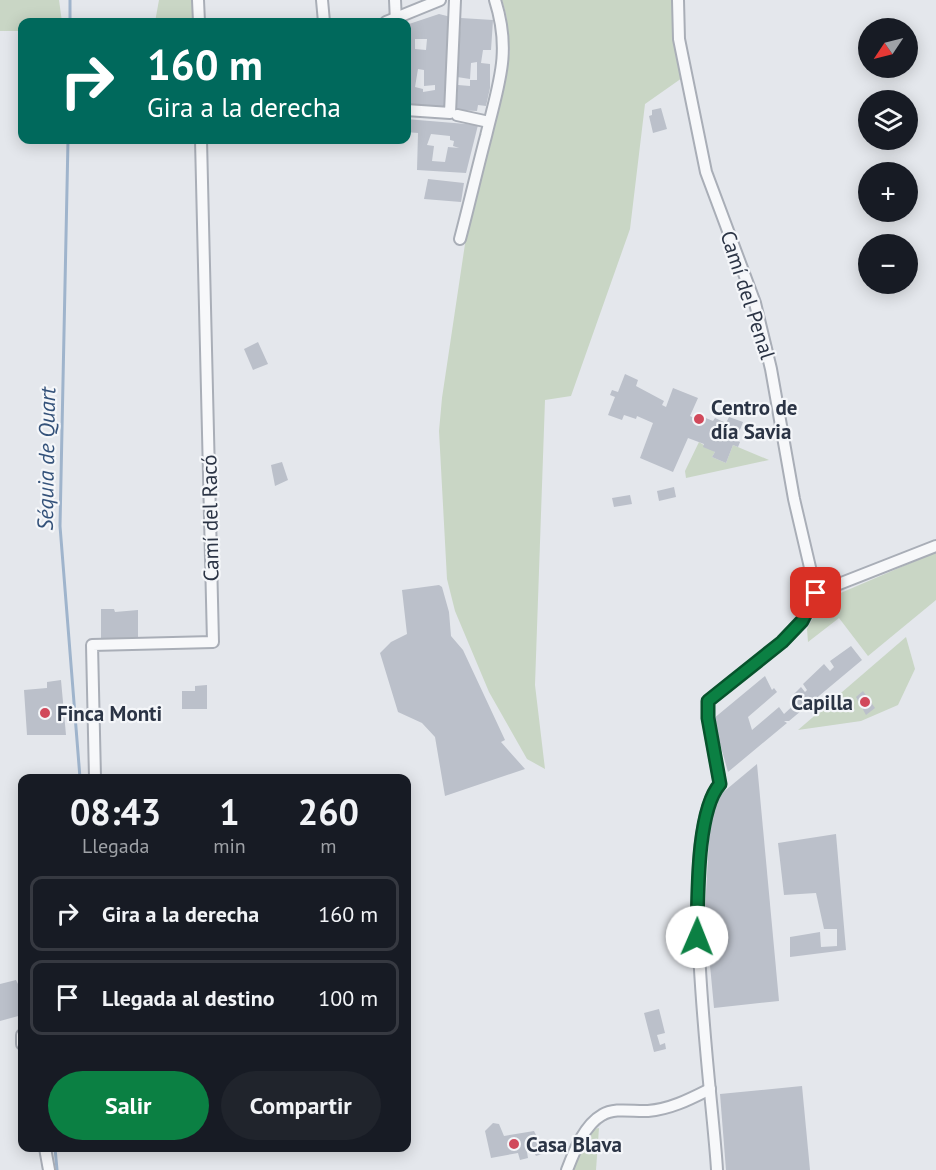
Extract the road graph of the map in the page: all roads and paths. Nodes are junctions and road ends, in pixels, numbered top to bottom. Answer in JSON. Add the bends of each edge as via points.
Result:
{"nodes":[{"id":1,"x":198,"y":0,"type":"edge"},
{"id":2,"x":322,"y":0,"type":"edge"},
{"id":3,"x":394,"y":0,"type":"edge"},
{"id":4,"x":440,"y":0,"type":"edge"},
{"id":5,"x":454,"y":0,"type":"edge"},
{"id":6,"x":495,"y":0,"type":"edge"},
{"id":7,"x":678,"y":0,"type":"edge"},
{"id":8,"x":199,"y":18,"type":"edge"},
{"id":9,"x":324,"y":18,"type":"edge"},
{"id":10,"x":393,"y":18,"type":"edge"},
{"id":11,"x":400,"y":18,"type":"edge"},
{"id":12,"x":411,"y":110,"type":"edge"},
{"id":13,"x":453,"y":114,"type":"junction"},
{"id":14,"x":489,"y":122,"type":"junction"},
{"id":15,"x":201,"y":144,"type":"edge"},
{"id":16,"x":460,"y":239,"type":"dead end"},
{"id":17,"x":936,"y":546,"type":"edge"},
{"id":18,"x":816,"y":593,"type":"junction"},
{"id":19,"x":95,"y":774,"type":"edge"},
{"id":20,"x":710,"y":1089,"type":"junction"},
{"id":21,"x":46,"y":1152,"type":"edge"},
{"id":22,"x":49,"y":1170,"type":"edge"},
{"id":23,"x":567,"y":1170,"type":"edge"},
{"id":24,"x":717,"y":1170,"type":"edge"}],
"edges":[{"from":1,"to":8,"type":"street"},
{"from":2,"to":9,"type":"street"},
{"from":3,"to":10,"type":"street"},
{"from":4,"to":11,"type":"street"},
{"from":5,"to":13,"type":"street"},
{"from":6,"to":14,"type":"street","via":[[502,20],[503,52],[500,88]]},
{"from":7,"to":18,"type":"street","name":"Camí del Penal","via":[[679,39],[706,172],[755,303]]},
{"from":12,"to":13,"type":"street"},
{"from":13,"to":14,"type":"street"},
{"from":14,"to":16,"type":"street"},
{"from":15,"to":19,"type":"street","name":"Camí del Racó","via":[[213,642],[92,645]]},
{"from":17,"to":18,"type":"street"},
{"from":18,"to":20,"type":"street","via":[[802,621],[789,635],[708,701],[720,784],[711,793],[704,828],[697,937]]},
{"from":20,"to":23,"type":"street","via":[[671,1107],[601,1115],[587,1130]]},
{"from":20,"to":24,"type":"street"},
{"from":21,"to":22,"type":"street"}]}
